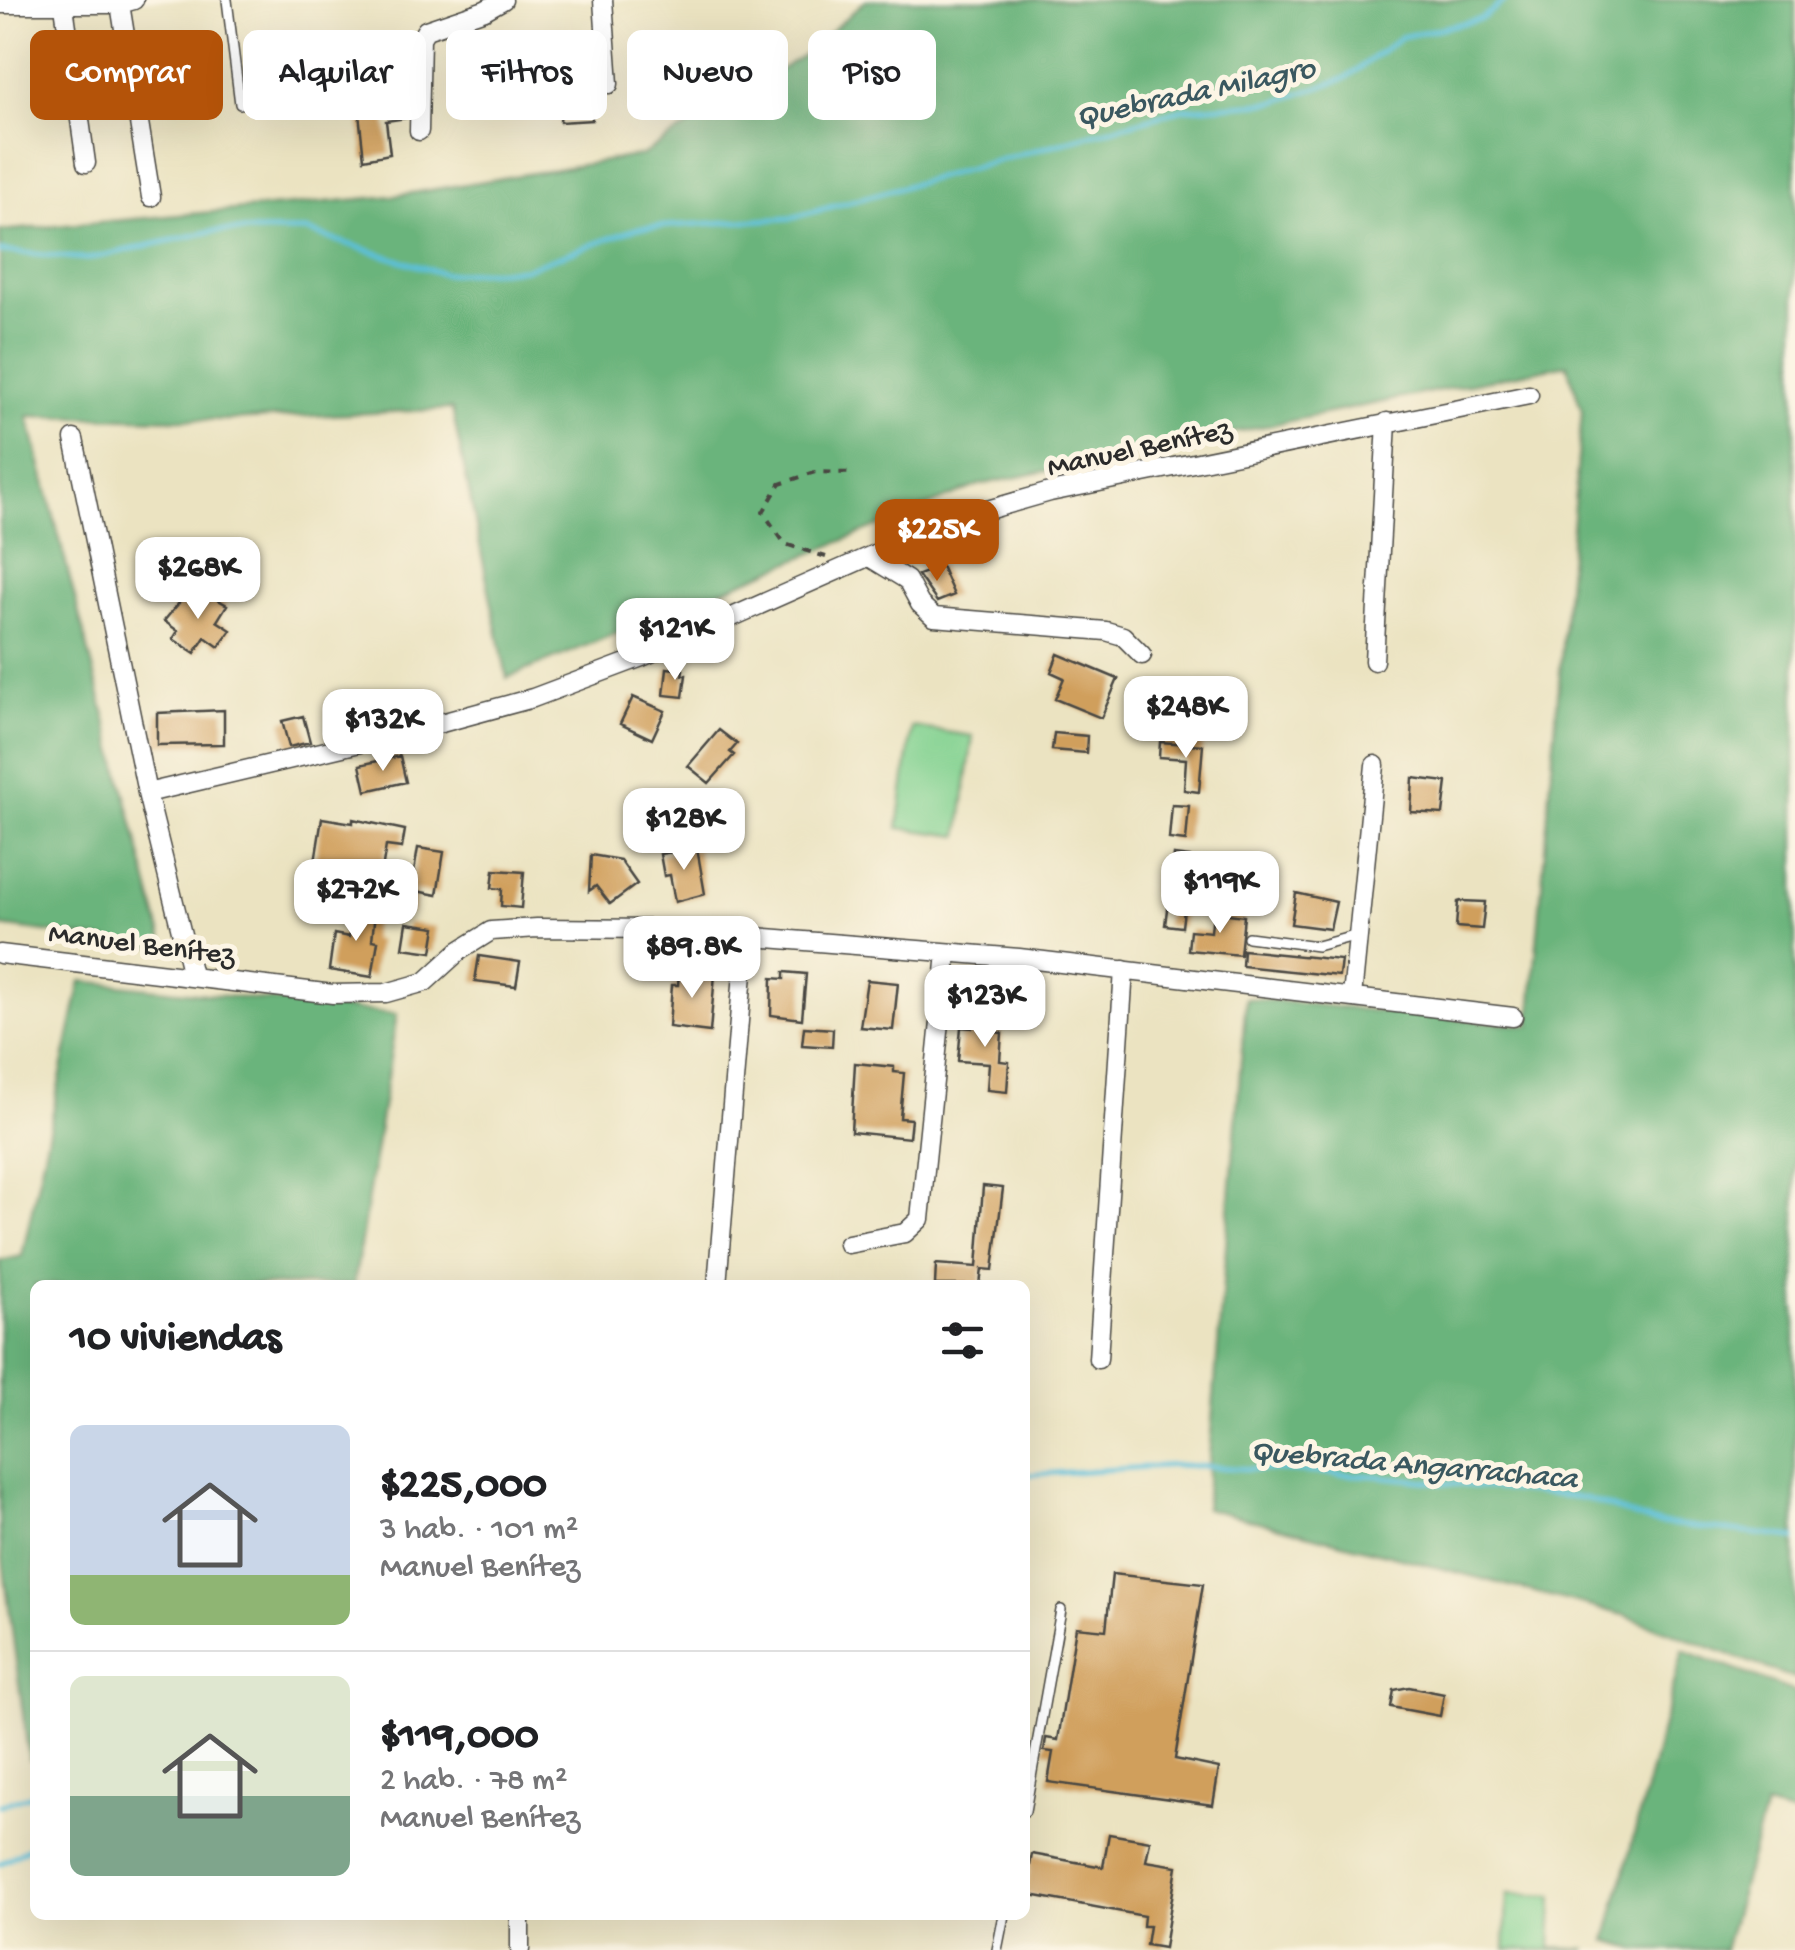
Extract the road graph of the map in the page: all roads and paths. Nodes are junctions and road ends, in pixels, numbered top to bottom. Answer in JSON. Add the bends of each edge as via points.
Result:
{"nodes":[{"id":1,"x":226,"y":0,"type":"edge"},
{"id":2,"x":503,"y":0,"type":"edge"},
{"id":3,"x":603,"y":0,"type":"edge"},
{"id":4,"x":127,"y":2,"type":"edge"},
{"id":5,"x":0,"y":4,"type":"edge"},
{"id":6,"x":64,"y":6,"type":"junction"},
{"id":7,"x":609,"y":84,"type":"dead end"},
{"id":8,"x":240,"y":104,"type":"dead end"},
{"id":9,"x":419,"y":131,"type":"dead end"},
{"id":10,"x":86,"y":164,"type":"dead end"},
{"id":11,"x":150,"y":197,"type":"dead end"},
{"id":12,"x":1528,"y":396,"type":"dead end"},
{"id":13,"x":1386,"y":422,"type":"junction"},
{"id":14,"x":74,"y":439,"type":"dead end"},
{"id":15,"x":854,"y":472,"type":"dead end"},
{"id":16,"x":871,"y":558,"type":"junction"},
{"id":17,"x":832,"y":559,"type":"dead end"},
{"id":18,"x":1142,"y":654,"type":"dead end"},
{"id":19,"x":1374,"y":660,"type":"dead end"},
{"id":20,"x":1375,"y":765,"type":"dead end"},
{"id":21,"x":146,"y":793,"type":"junction"},
{"id":22,"x":1359,"y":934,"type":"junction"},
{"id":23,"x":746,"y":937,"type":"junction"},
{"id":24,"x":1248,"y":937,"type":"dead end"},
{"id":25,"x":946,"y":952,"type":"junction"},
{"id":26,"x":0,"y":954,"type":"edge"},
{"id":27,"x":1124,"y":970,"type":"junction"},
{"id":28,"x":192,"y":975,"type":"junction"},
{"id":29,"x":1352,"y":997,"type":"junction"},
{"id":30,"x":1513,"y":1017,"type":"dead end"},
{"id":31,"x":848,"y":1244,"type":"dead end"},
{"id":32,"x":717,"y":1280,"type":"edge"},
{"id":33,"x":1098,"y":1359,"type":"dead end"},
{"id":34,"x":1061,"y":1610,"type":"dead end"},
{"id":35,"x":1030,"y":1784,"type":"edge"},
{"id":36,"x":520,"y":1920,"type":"edge"},
{"id":37,"x":1003,"y":1920,"type":"edge"},
{"id":38,"x":520,"y":1950,"type":"edge"},
{"id":39,"x":997,"y":1950,"type":"edge"}],
"edges":[{"from":1,"to":8,"type":"lane"},
{"from":2,"to":9,"type":"street","via":[[426,30]]},
{"from":3,"to":7,"type":"street"},
{"from":4,"to":6,"type":"street"},
{"from":4,"to":11,"type":"street"},
{"from":5,"to":6,"type":"street"},
{"from":6,"to":10,"type":"street"},
{"from":12,"to":13,"type":"street","name":"Manuel Benítez"},
{"from":13,"to":16,"type":"street","name":"Manuel Benítez","via":[[1050,492],[949,521]]},
{"from":13,"to":19,"type":"street"},
{"from":14,"to":21,"type":"street"},
{"from":15,"to":17,"type":"path","via":[[816,472],[780,484],[762,512],[786,544]]},
{"from":16,"to":18,"type":"street","via":[[907,580],[934,617],[1106,630]]},
{"from":16,"to":21,"type":"street","name":"Manuel Benítez","via":[[533,698]]},
{"from":20,"to":22,"type":"street"},
{"from":21,"to":28,"type":"street"},
{"from":22,"to":24,"type":"lane","via":[[1317,946]]},
{"from":22,"to":29,"type":"street"},
{"from":23,"to":25,"type":"street","name":"Manuel Benítez"},
{"from":23,"to":28,"type":"street","name":"Manuel Benítez","via":[[654,929],[491,931],[425,982],[386,993],[333,994]]},
{"from":23,"to":32,"type":"street"},
{"from":25,"to":27,"type":"street","name":"Manuel Benítez"},
{"from":25,"to":31,"type":"street","via":[[920,1218],[904,1233]]},
{"from":26,"to":28,"type":"street","name":"Manuel Benítez"},
{"from":27,"to":29,"type":"street","name":"Manuel Benítez"},
{"from":27,"to":33,"type":"street"},
{"from":29,"to":30,"type":"street","name":"Manuel Benítez"},
{"from":34,"to":35,"type":"lane"},
{"from":36,"to":38,"type":"street"},
{"from":37,"to":39,"type":"lane"}]}
